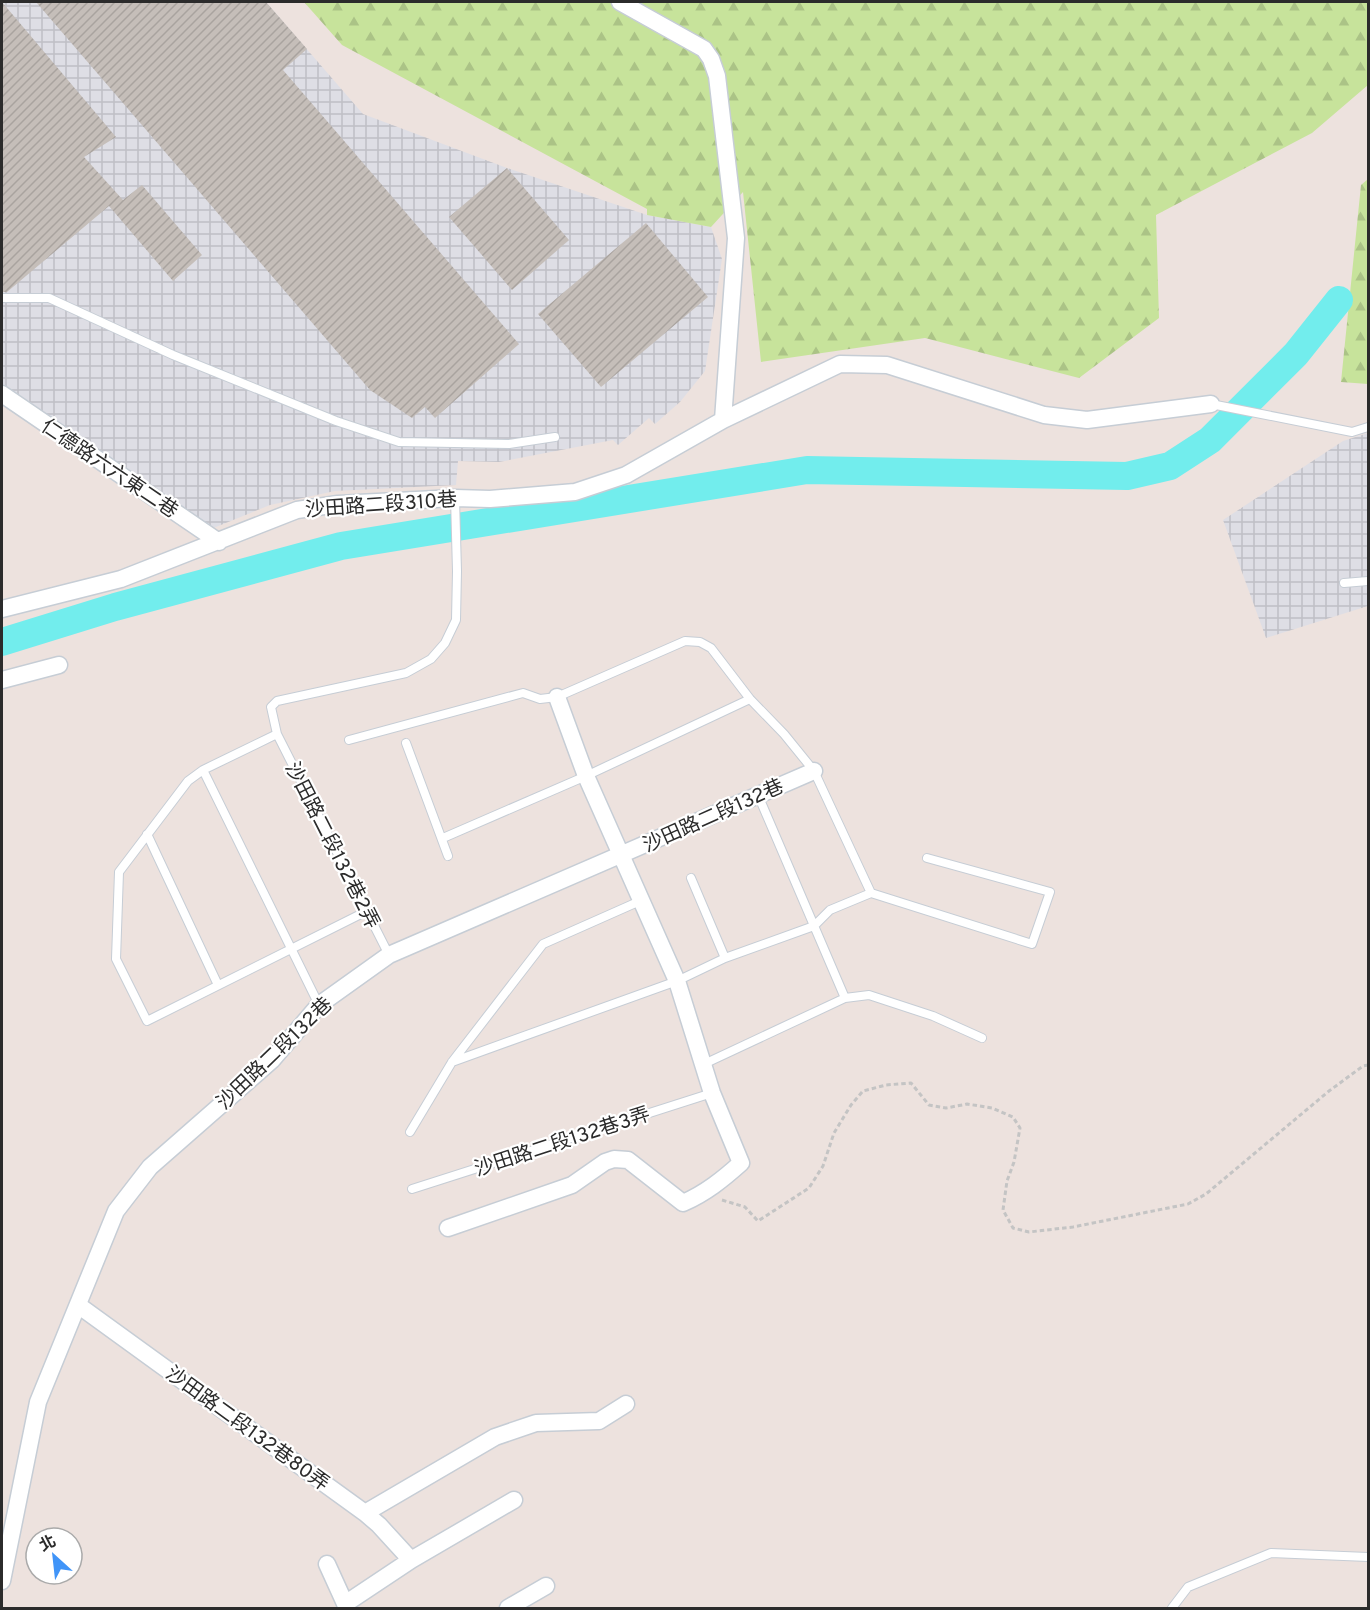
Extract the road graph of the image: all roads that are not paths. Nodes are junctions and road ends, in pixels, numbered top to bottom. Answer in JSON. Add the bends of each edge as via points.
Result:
{"nodes":[{"id":1,"x":620,"y":2,"type":"edge"},
{"id":2,"x":2,"y":298,"type":"edge"},
{"id":3,"x":2,"y":393,"type":"edge"},
{"id":4,"x":1211,"y":404,"type":"joint"},
{"id":5,"x":723,"y":420,"type":"junction"},
{"id":6,"x":1368,"y":427,"type":"edge"},
{"id":7,"x":555,"y":437,"type":"dead end"},
{"id":8,"x":455,"y":498,"type":"junction"},
{"id":9,"x":219,"y":542,"type":"junction"},
{"id":10,"x":1368,"y":581,"type":"edge"},
{"id":11,"x":1344,"y":583,"type":"dead end"},
{"id":12,"x":2,"y":609,"type":"edge"},
{"id":13,"x":59,"y":665,"type":"dead end"},
{"id":14,"x":2,"y":680,"type":"edge"},
{"id":15,"x":557,"y":697,"type":"junction"},
{"id":16,"x":750,"y":699,"type":"junction"},
{"id":17,"x":277,"y":734,"type":"junction"},
{"id":18,"x":349,"y":740,"type":"dead end"},
{"id":19,"x":406,"y":743,"type":"dead end"},
{"id":20,"x":203,"y":770,"type":"junction"},
{"id":21,"x":814,"y":771,"type":"junction"},
{"id":22,"x":586,"y":776,"type":"junction"},
{"id":23,"x":758,"y":795,"type":"junction"},
{"id":24,"x":147,"y":834,"type":"junction"},
{"id":25,"x":443,"y":838,"type":"junction"},
{"id":26,"x":448,"y":856,"type":"dead end"},
{"id":27,"x":622,"y":856,"type":"junction"},
{"id":28,"x":927,"y":858,"type":"dead end"},
{"id":29,"x":691,"y":879,"type":"dead end"},
{"id":30,"x":871,"y":893,"type":"junction"},
{"id":31,"x":640,"y":901,"type":"junction"},
{"id":32,"x":367,"y":911,"type":"junction"},
{"id":33,"x":814,"y":926,"type":"junction"},
{"id":34,"x":291,"y":948,"type":"junction"},
{"id":35,"x":389,"y":956,"type":"junction"},
{"id":36,"x":725,"y":958,"type":"junction"},
{"id":37,"x":677,"y":981,"type":"junction"},
{"id":38,"x":218,"y":985,"type":"junction"},
{"id":39,"x":845,"y":999,"type":"junction"},
{"id":40,"x":319,"y":1005,"type":"junction"},
{"id":41,"x":982,"y":1038,"type":"dead end"},
{"id":42,"x":452,"y":1062,"type":"junction"},
{"id":43,"x":704,"y":1064,"type":"junction"},
{"id":44,"x":712,"y":1093,"type":"junction"},
{"id":45,"x":410,"y":1132,"type":"dead end"},
{"id":46,"x":412,"y":1189,"type":"dead end"},
{"id":47,"x":448,"y":1228,"type":"dead end"},
{"id":48,"x":78,"y":1305,"type":"junction"},
{"id":49,"x":626,"y":1404,"type":"dead end"},
{"id":50,"x":514,"y":1500,"type":"dead end"},
{"id":51,"x":365,"y":1513,"type":"junction"},
{"id":52,"x":1368,"y":1557,"type":"edge"},
{"id":53,"x":411,"y":1560,"type":"junction"},
{"id":54,"x":327,"y":1564,"type":"dead end"},
{"id":55,"x":2,"y":1581,"type":"edge"},
{"id":56,"x":546,"y":1586,"type":"dead end"},
{"id":57,"x":346,"y":1606,"type":"edge"},
{"id":58,"x":508,"y":1608,"type":"edge"},
{"id":59,"x":1172,"y":1608,"type":"edge"}],
"edges":[{"from":1,"to":5,"type":"street","via":[[704,49],[717,76],[736,238]]},
{"from":2,"to":7,"type":"lane","via":[[49,298],[205,368],[399,442],[509,444]]},
{"from":3,"to":9,"type":"street","name":"仁德路六六東二巷"},
{"from":4,"to":5,"type":"street","name":"沙田路二段310巷","via":[[1087,420],[1044,415],[887,365],[840,364]]},
{"from":4,"to":6,"type":"lane","via":[[1352,432]]},
{"from":5,"to":8,"type":"street","name":"沙田路二段310巷","via":[[627,475],[575,492]]},
{"from":8,"to":9,"type":"street","name":"沙田路二段310巷","via":[[297,510]]},
{"from":8,"to":17,"type":"lane","name":"沙田路二段132巷2弄","via":[[456,620],[445,643],[431,659],[406,673],[277,701],[271,707]]},
{"from":9,"to":12,"type":"street","name":"沙田路二段310巷","via":[[121,579]]},
{"from":10,"to":11,"type":"lane"},
{"from":13,"to":14,"type":"street"},
{"from":15,"to":16,"type":"lane","via":[[685,641],[711,648]]},
{"from":15,"to":18,"type":"lane","via":[[540,699],[523,693]]},
{"from":15,"to":22,"type":"street"},
{"from":16,"to":21,"type":"lane"},
{"from":16,"to":22,"type":"lane"},
{"from":17,"to":20,"type":"lane"},
{"from":17,"to":32,"type":"lane","name":"沙田路二段132巷2弄"},
{"from":19,"to":25,"type":"lane"},
{"from":20,"to":24,"type":"lane","via":[[188,781]]},
{"from":20,"to":34,"type":"lane"},
{"from":21,"to":23,"type":"street","name":"沙田路二段132巷"},
{"from":21,"to":30,"type":"lane"},
{"from":22,"to":25,"type":"lane"},
{"from":22,"to":27,"type":"street"},
{"from":23,"to":27,"type":"street","name":"沙田路二段132巷"},
{"from":23,"to":33,"type":"lane"},
{"from":24,"to":38,"type":"lane"},
{"from":24,"to":38,"type":"lane","via":[[120,872],[116,958],[147,1021]]},
{"from":25,"to":26,"type":"lane"},
{"from":27,"to":31,"type":"street"},
{"from":27,"to":35,"type":"street","name":"沙田路二段132巷"},
{"from":28,"to":30,"type":"lane","via":[[1050,892],[1032,944]]},
{"from":29,"to":36,"type":"lane"},
{"from":30,"to":33,"type":"lane","via":[[830,910]]},
{"from":31,"to":37,"type":"street"},
{"from":31,"to":42,"type":"lane","via":[[543,944]]},
{"from":32,"to":34,"type":"lane"},
{"from":32,"to":35,"type":"lane","name":"沙田路二段132巷2弄"},
{"from":33,"to":36,"type":"lane"},
{"from":33,"to":39,"type":"lane"},
{"from":34,"to":38,"type":"lane"},
{"from":34,"to":40,"type":"lane"},
{"from":35,"to":40,"type":"street","name":"沙田路二段132巷"},
{"from":36,"to":37,"type":"lane"},
{"from":37,"to":42,"type":"lane"},
{"from":37,"to":43,"type":"street"},
{"from":39,"to":41,"type":"lane","via":[[869,995],[933,1016]]},
{"from":39,"to":43,"type":"lane"},
{"from":40,"to":48,"type":"street","name":"沙田路二段132巷","via":[[272,1060],[150,1167],[116,1210]]},
{"from":42,"to":45,"type":"lane"},
{"from":43,"to":44,"type":"street"},
{"from":44,"to":46,"type":"lane","name":"沙田路二段132巷3弄"},
{"from":44,"to":47,"type":"street","via":[[741,1162],[698,1197],[683,1203],[628,1160],[614,1159],[572,1185]]},
{"from":48,"to":51,"type":"street","name":"沙田路二段132巷80弄"},
{"from":48,"to":55,"type":"street","name":"沙田路二段132巷","via":[[38,1401]]},
{"from":49,"to":51,"type":"street","via":[[599,1421],[536,1423],[495,1437]]},
{"from":50,"to":53,"type":"street"},
{"from":51,"to":53,"type":"street","name":"沙田路二段132巷80弄"},
{"from":52,"to":59,"type":"lane","via":[[1270,1553],[1188,1587]]},
{"from":53,"to":57,"type":"street"},
{"from":54,"to":57,"type":"street"},
{"from":56,"to":58,"type":"street"}]}
